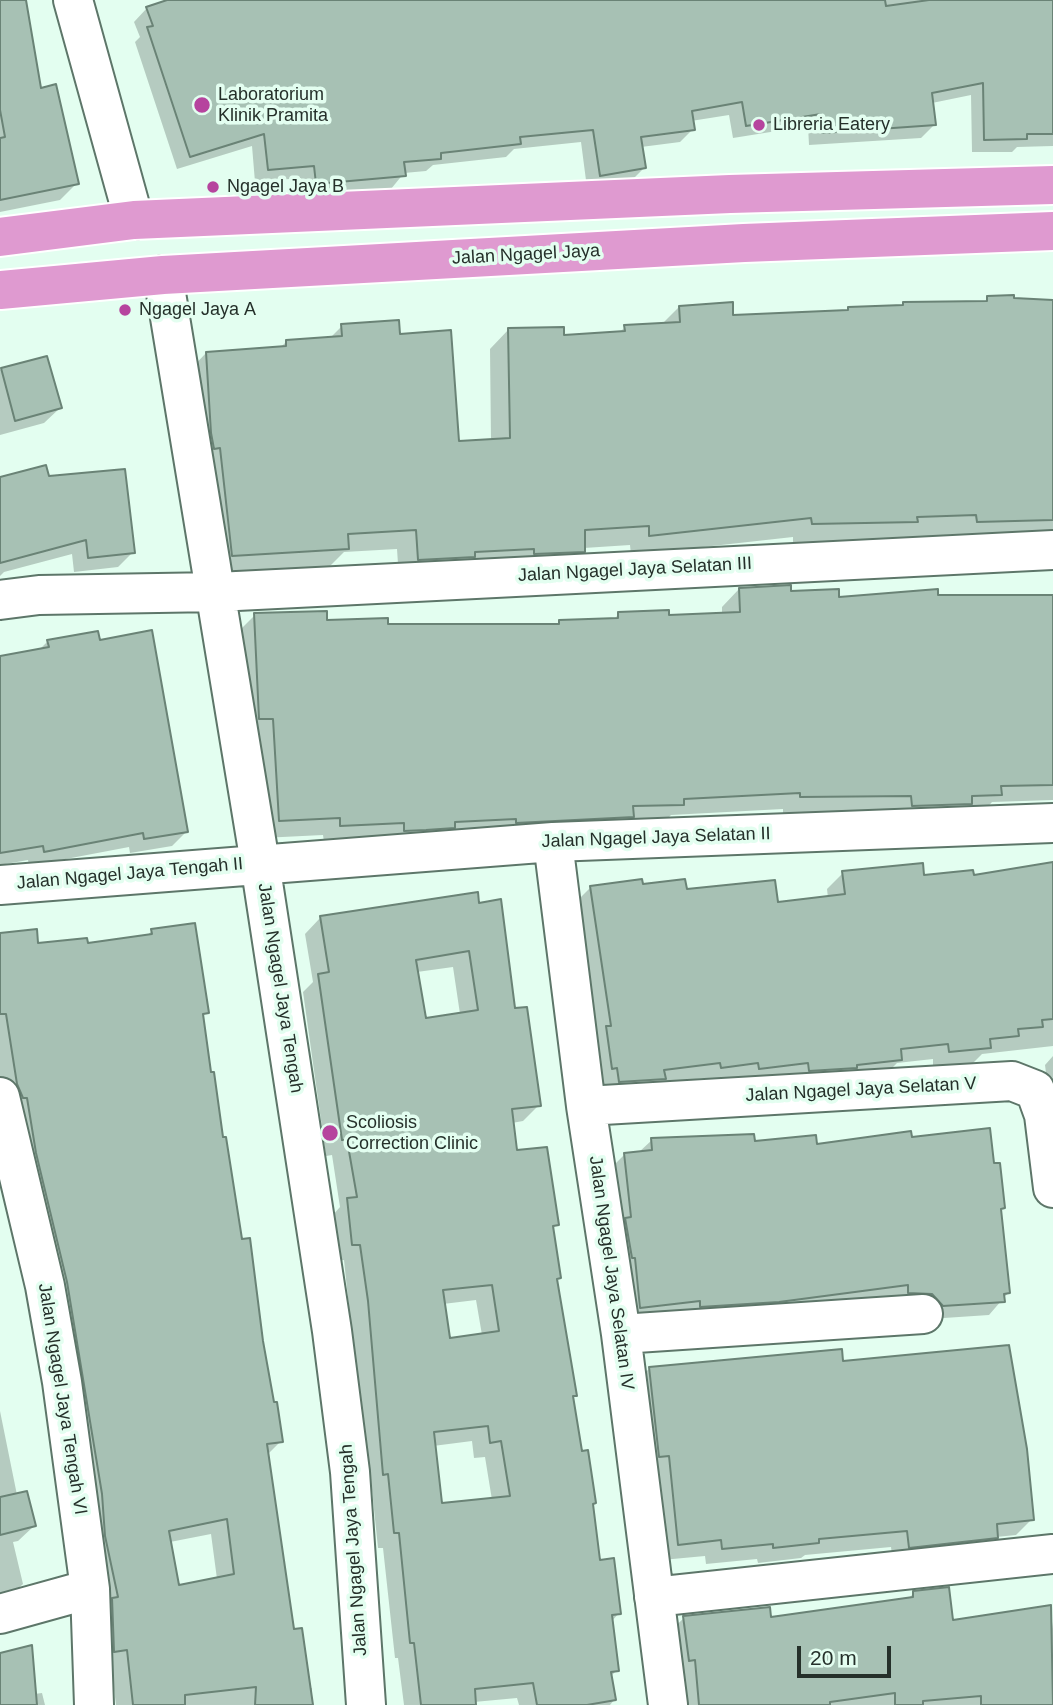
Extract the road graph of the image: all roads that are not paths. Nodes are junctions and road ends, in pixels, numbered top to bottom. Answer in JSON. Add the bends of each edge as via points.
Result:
{"nodes":[{"id":1,"x":73,"y":0,"type":"edge"},
{"id":2,"x":1053,"y":185,"type":"edge"},
{"id":3,"x":134,"y":220,"type":"junction"},
{"id":4,"x":1053,"y":231,"type":"edge"},
{"id":5,"x":0,"y":237,"type":"edge"},
{"id":6,"x":163,"y":275,"type":"junction"},
{"id":7,"x":0,"y":290,"type":"edge"},
{"id":8,"x":1053,"y":550,"type":"edge"},
{"id":9,"x":217,"y":592,"type":"junction"},
{"id":10,"x":0,"y":600,"type":"edge"},
{"id":11,"x":1053,"y":822,"type":"edge"},
{"id":12,"x":553,"y":842,"type":"junction"},
{"id":13,"x":260,"y":863,"type":"junction"},
{"id":14,"x":0,"y":885,"type":"edge"},
{"id":15,"x":1,"y":1106,"type":"edge"},
{"id":16,"x":586,"y":1106,"type":"junction"},
{"id":17,"x":1053,"y":1188,"type":"edge"},
{"id":18,"x":923,"y":1314,"type":"dead end"},
{"id":19,"x":621,"y":1334,"type":"junction"},
{"id":20,"x":1053,"y":1554,"type":"edge"},
{"id":21,"x":90,"y":1588,"type":"junction"},
{"id":22,"x":654,"y":1597,"type":"junction"},
{"id":23,"x":0,"y":1614,"type":"edge"},
{"id":24,"x":94,"y":1705,"type":"edge"},
{"id":25,"x":366,"y":1705,"type":"edge"},
{"id":26,"x":667,"y":1705,"type":"edge"}],
"edges":[{"from":1,"to":3,"type":"street"},
{"from":2,"to":3,"type":"main road"},
{"from":3,"to":5,"type":"main road"},
{"from":4,"to":6,"type":"main road","name":"Jalan Ngagel Jaya"},
{"from":6,"to":7,"type":"main road","name":"Jalan Ngagel Jaya"},
{"from":6,"to":9,"type":"street","name":"Jalan Ngagel Jaya Tengah"},
{"from":8,"to":9,"type":"street","name":"Jalan Ngagel Jaya Selatan III"},
{"from":9,"to":10,"type":"street","name":"Jalan Ngagel Jaya Selatan III","via":[[39,595]]},
{"from":9,"to":13,"type":"street","name":"Jalan Ngagel Jaya Tengah"},
{"from":11,"to":12,"type":"street","name":"Jalan Ngagel Jaya Selatan II"},
{"from":12,"to":13,"type":"street","name":"Jalan Ngagel Jaya Selatan II"},
{"from":12,"to":16,"type":"street","name":"Jalan Ngagel Jaya Selatan IV"},
{"from":13,"to":14,"type":"street","name":"Jalan Ngagel Jaya Tengah II"},
{"from":13,"to":25,"type":"street","name":"Jalan Ngagel Jaya Tengah","via":[[349,1460]]},
{"from":15,"to":21,"type":"street","name":"Jalan Ngagel Jaya Tengah VI","via":[[45,1286]]},
{"from":16,"to":17,"type":"street","name":"Jalan Ngagel Jaya Selatan V","via":[[1012,1081],[1035,1090],[1044,1115]]},
{"from":16,"to":19,"type":"street","name":"Jalan Ngagel Jaya Selatan IV"},
{"from":18,"to":19,"type":"street"},
{"from":19,"to":22,"type":"street","name":"Jalan Ngagel Jaya Selatan IV"},
{"from":20,"to":22,"type":"street"},
{"from":21,"to":23,"type":"street"},
{"from":21,"to":24,"type":"street","name":"Jalan Ngagel Jaya Tengah VI"},
{"from":22,"to":26,"type":"street","name":"Jalan Ngagel Jaya Selatan IV"}]}
